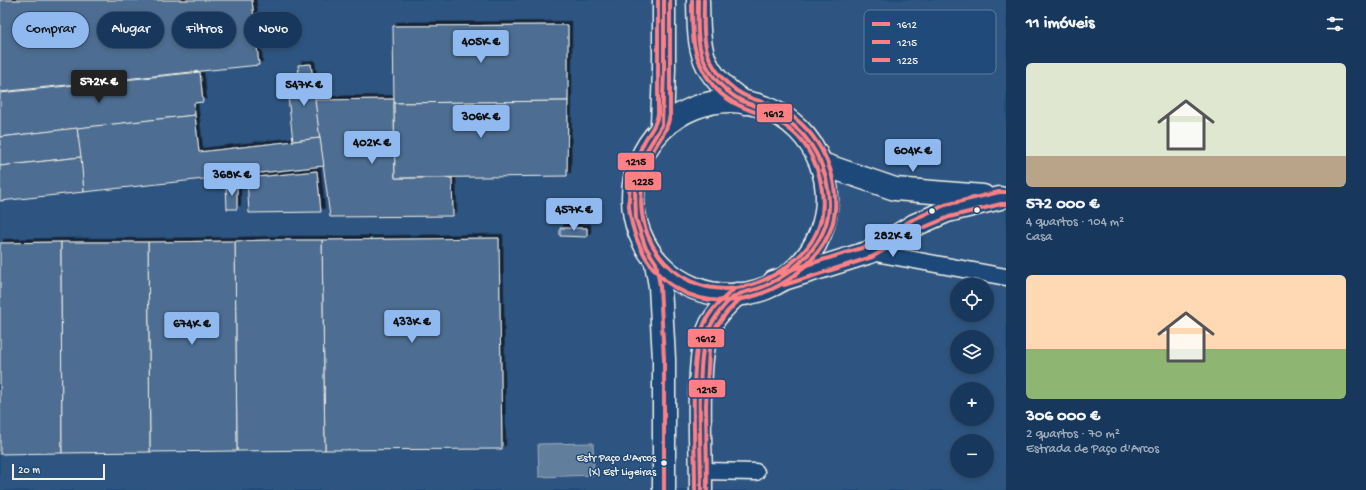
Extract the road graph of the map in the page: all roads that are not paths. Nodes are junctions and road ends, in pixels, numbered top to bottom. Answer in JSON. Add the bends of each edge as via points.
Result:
{"nodes":[{"id":1,"x":664,"y":0,"type":"edge"},
{"id":2,"x":698,"y":0,"type":"edge"},
{"id":3,"x":745,"y":103,"type":"junction"},
{"id":4,"x":662,"y":125,"type":"junction"},
{"id":5,"x":822,"y":164,"type":"junction"},
{"id":6,"x":1003,"y":198,"type":"edge"},
{"id":7,"x":870,"y":252,"type":"junction"},
{"id":8,"x":656,"y":263,"type":"junction"},
{"id":9,"x":1006,"y":277,"type":"edge"},
{"id":10,"x":774,"y":282,"type":"junction"},
{"id":11,"x":737,"y":294,"type":"junction"},
{"id":12,"x":756,"y":472,"type":"dead end"},
{"id":13,"x":701,"y":480,"type":"edge"},
{"id":14,"x":664,"y":490,"type":"edge"}],
"edges":[{"from":1,"to":4,"type":"main road"},
{"from":2,"to":3,"type":"main road","via":[[702,57],[718,83]]},
{"from":3,"to":4,"type":"main road","via":[[716,101],[687,109]]},
{"from":3,"to":5,"type":"main road","via":[[765,108],[794,124],[812,144]]},
{"from":4,"to":8,"type":"main road","via":[[641,160],[635,190],[636,219],[645,246]]},
{"from":5,"to":6,"type":"main road","via":[[895,189]]},
{"from":5,"to":10,"type":"main road","via":[[828,186],[829,207],[826,227],[819,241],[802,262]]},
{"from":6,"to":7,"type":"main road","via":[[947,211],[915,225]]},
{"from":7,"to":9,"type":"lane"},
{"from":7,"to":10,"type":"main road"},
{"from":8,"to":11,"type":"main road","via":[[670,277],[695,292],[714,295]]},
{"from":8,"to":14,"type":"main road","via":[[660,286],[664,359]]},
{"from":10,"to":11,"type":"main road"},
{"from":11,"to":13,"type":"main road","via":[[721,309],[711,324],[703,352],[699,425]]},
{"from":12,"to":13,"type":"lane"}]}
